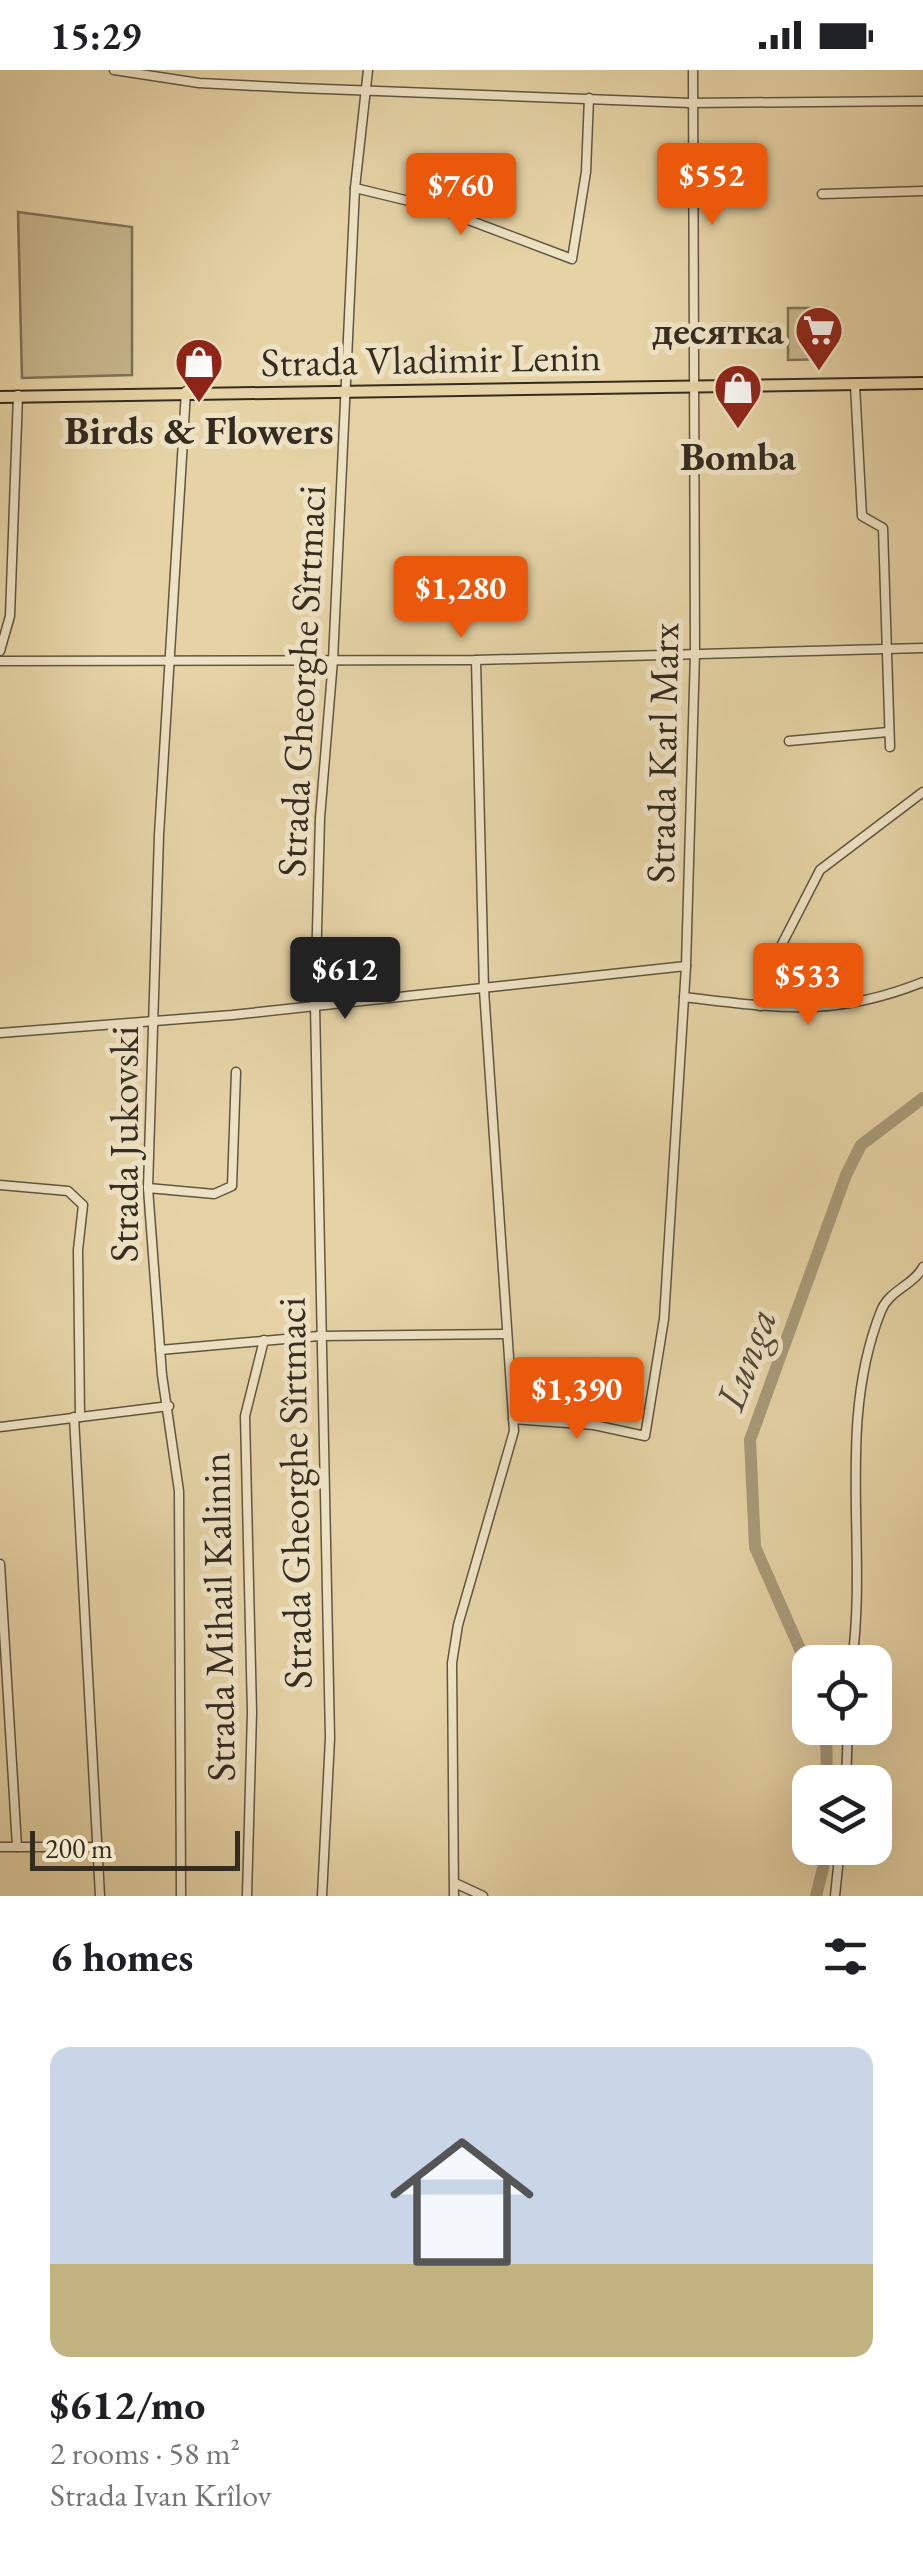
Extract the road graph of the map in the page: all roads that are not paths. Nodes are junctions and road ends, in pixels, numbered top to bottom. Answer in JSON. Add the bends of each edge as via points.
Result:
{"nodes":[{"id":1,"x":114,"y":70,"type":"edge"},
{"id":2,"x":201,"y":70,"type":"edge"},
{"id":3,"x":368,"y":70,"type":"edge"},
{"id":4,"x":692,"y":70,"type":"edge"},
{"id":5,"x":199,"y":83,"type":"junction"},
{"id":6,"x":367,"y":90,"type":"junction"},
{"id":7,"x":589,"y":98,"type":"junction"},
{"id":8,"x":923,"y":101,"type":"edge"},
{"id":9,"x":690,"y":102,"type":"junction"},
{"id":10,"x":355,"y":188,"type":"junction"},
{"id":11,"x":923,"y":191,"type":"edge"},
{"id":12,"x":822,"y":194,"type":"dead end"},
{"id":13,"x":923,"y":383,"type":"edge"},
{"id":14,"x":856,"y":385,"type":"junction"},
{"id":15,"x":695,"y":386,"type":"junction"},
{"id":16,"x":348,"y":389,"type":"junction"},
{"id":17,"x":186,"y":392,"type":"junction"},
{"id":18,"x":18,"y":395,"type":"junction"},
{"id":19,"x":0,"y":396,"type":"edge"},
{"id":20,"x":923,"y":648,"type":"edge"},
{"id":21,"x":886,"y":649,"type":"junction"},
{"id":22,"x":0,"y":651,"type":"edge"},
{"id":23,"x":696,"y":653,"type":"junction"},
{"id":24,"x":333,"y":660,"type":"junction"},
{"id":25,"x":476,"y":660,"type":"junction"},
{"id":26,"x":171,"y":661,"type":"junction"},
{"id":27,"x":0,"y":662,"type":"edge"},
{"id":28,"x":888,"y":732,"type":"junction"},
{"id":29,"x":789,"y":741,"type":"dead end"},
{"id":30,"x":890,"y":748,"type":"dead end"},
{"id":31,"x":923,"y":792,"type":"edge"},
{"id":32,"x":686,"y":966,"type":"junction"},
{"id":33,"x":923,"y":982,"type":"edge"},
{"id":34,"x":484,"y":990,"type":"junction"},
{"id":35,"x":684,"y":997,"type":"junction"},
{"id":36,"x":314,"y":1006,"type":"junction"},
{"id":37,"x":760,"y":1006,"type":"junction"},
{"id":38,"x":154,"y":1020,"type":"junction"},
{"id":39,"x":0,"y":1032,"type":"edge"},
{"id":40,"x":236,"y":1072,"type":"dead end"},
{"id":41,"x":0,"y":1185,"type":"edge"},
{"id":42,"x":148,"y":1188,"type":"junction"},
{"id":43,"x":923,"y":1268,"type":"edge"},
{"id":44,"x":507,"y":1334,"type":"junction"},
{"id":45,"x":319,"y":1336,"type":"junction"},
{"id":46,"x":264,"y":1340,"type":"junction"},
{"id":47,"x":160,"y":1350,"type":"junction"},
{"id":48,"x":169,"y":1406,"type":"junction"},
{"id":49,"x":77,"y":1417,"type":"junction"},
{"id":50,"x":513,"y":1418,"type":"junction"},
{"id":51,"x":0,"y":1427,"type":"edge"},
{"id":52,"x":0,"y":1564,"type":"edge"},
{"id":53,"x":855,"y":1645,"type":"edge"},
{"id":54,"x":0,"y":1847,"type":"edge"},
{"id":55,"x":16,"y":1847,"type":"junction"},
{"id":56,"x":100,"y":1847,"type":"junction"},
{"id":57,"x":839,"y":1865,"type":"edge"},
{"id":58,"x":455,"y":1884,"type":"junction"},
{"id":59,"x":100,"y":1896,"type":"edge"},
{"id":60,"x":181,"y":1896,"type":"edge"},
{"id":61,"x":246,"y":1896,"type":"edge"},
{"id":62,"x":322,"y":1896,"type":"edge"},
{"id":63,"x":454,"y":1896,"type":"edge"},
{"id":64,"x":483,"y":1896,"type":"edge"},
{"id":65,"x":836,"y":1896,"type":"edge"}],
"edges":[{"from":1,"to":5,"type":"street"},
{"from":2,"to":5,"type":"street"},
{"from":3,"to":6,"type":"street","name":"Strada Gheorghe Sîrtmaci"},
{"from":4,"to":9,"type":"street","name":"Strada Karl Marx"},
{"from":5,"to":6,"type":"street"},
{"from":6,"to":7,"type":"street"},
{"from":6,"to":10,"type":"street","name":"Strada Gheorghe Sîrtmaci"},
{"from":7,"to":9,"type":"street"},
{"from":7,"to":10,"type":"street","via":[[572,259],[434,207]]},
{"from":8,"to":9,"type":"street"},
{"from":9,"to":15,"type":"street","name":"Strada Karl Marx"},
{"from":10,"to":16,"type":"street","name":"Strada Gheorghe Sîrtmaci"},
{"from":11,"to":12,"type":"street"},
{"from":13,"to":14,"type":"main road","name":"Strada Vladimir Lenin"},
{"from":14,"to":15,"type":"main road","name":"Strada Vladimir Lenin"},
{"from":14,"to":21,"type":"street","via":[[862,516],[882,528]]},
{"from":15,"to":16,"type":"main road","name":"Strada Vladimir Lenin"},
{"from":15,"to":23,"type":"street","name":"Strada Karl Marx"},
{"from":16,"to":17,"type":"main road","name":"Strada Vladimir Lenin"},
{"from":16,"to":24,"type":"street","name":"Strada Gheorghe Sîrtmaci"},
{"from":17,"to":18,"type":"main road","name":"Strada Vladimir Lenin"},
{"from":17,"to":26,"type":"street","name":"Strada Jukovski"},
{"from":18,"to":19,"type":"main road","name":"Strada Vladimir Lenin"},
{"from":18,"to":22,"type":"street","via":[[10,616]]},
{"from":20,"to":21,"type":"street"},
{"from":21,"to":23,"type":"street"},
{"from":21,"to":28,"type":"street"},
{"from":23,"to":25,"type":"street"},
{"from":23,"to":32,"type":"street","name":"Strada Karl Marx"},
{"from":24,"to":25,"type":"street"},
{"from":24,"to":26,"type":"street"},
{"from":24,"to":36,"type":"street","name":"Strada Gheorghe Sîrtmaci"},
{"from":25,"to":34,"type":"street"},
{"from":26,"to":27,"type":"street"},
{"from":26,"to":38,"type":"street","name":"Strada Jukovski"},
{"from":28,"to":29,"type":"street"},
{"from":28,"to":30,"type":"street"},
{"from":31,"to":37,"type":"street","via":[[820,870],[781,946]]},
{"from":32,"to":34,"type":"street"},
{"from":32,"to":35,"type":"street","name":"Strada Karl Marx"},
{"from":33,"to":37,"type":"street","via":[[841,1008]]},
{"from":34,"to":36,"type":"street"},
{"from":34,"to":44,"type":"street"},
{"from":35,"to":37,"type":"street"},
{"from":35,"to":50,"type":"street","name":"Strada Karl Marx","via":[[664,1319],[645,1436]]},
{"from":36,"to":38,"type":"street"},
{"from":36,"to":45,"type":"street","name":"Strada Gheorghe Sîrtmaci"},
{"from":38,"to":39,"type":"street"},
{"from":38,"to":42,"type":"street","name":"Strada Jukovski"},
{"from":40,"to":42,"type":"street","via":[[232,1186],[214,1194]]},
{"from":41,"to":49,"type":"street","via":[[80,1198]]},
{"from":42,"to":47,"type":"street","name":"Strada Jukovski"},
{"from":43,"to":53,"type":"street","via":[[882,1308],[863,1390],[854,1452]]},
{"from":44,"to":45,"type":"street"},
{"from":44,"to":50,"type":"street"},
{"from":45,"to":46,"type":"street"},
{"from":45,"to":62,"type":"street","name":"Strada Gheorghe Sîrtmaci","via":[[330,1738]]},
{"from":46,"to":47,"type":"street"},
{"from":46,"to":61,"type":"street","name":"Strada Mihail Kalinin","via":[[245,1416],[252,1712]]},
{"from":47,"to":48,"type":"street","name":"Strada Jukovski"},
{"from":48,"to":49,"type":"street"},
{"from":48,"to":60,"type":"street","name":"Strada Jukovski","via":[[180,1510]]},
{"from":49,"to":51,"type":"street"},
{"from":49,"to":56,"type":"street"},
{"from":50,"to":58,"type":"street","via":[[512,1447],[452,1663]]},
{"from":52,"to":55,"type":"street"},
{"from":54,"to":55,"type":"street"},
{"from":55,"to":56,"type":"street"},
{"from":56,"to":59,"type":"street"},
{"from":57,"to":65,"type":"street"},
{"from":58,"to":63,"type":"street"},
{"from":58,"to":64,"type":"street"}]}
